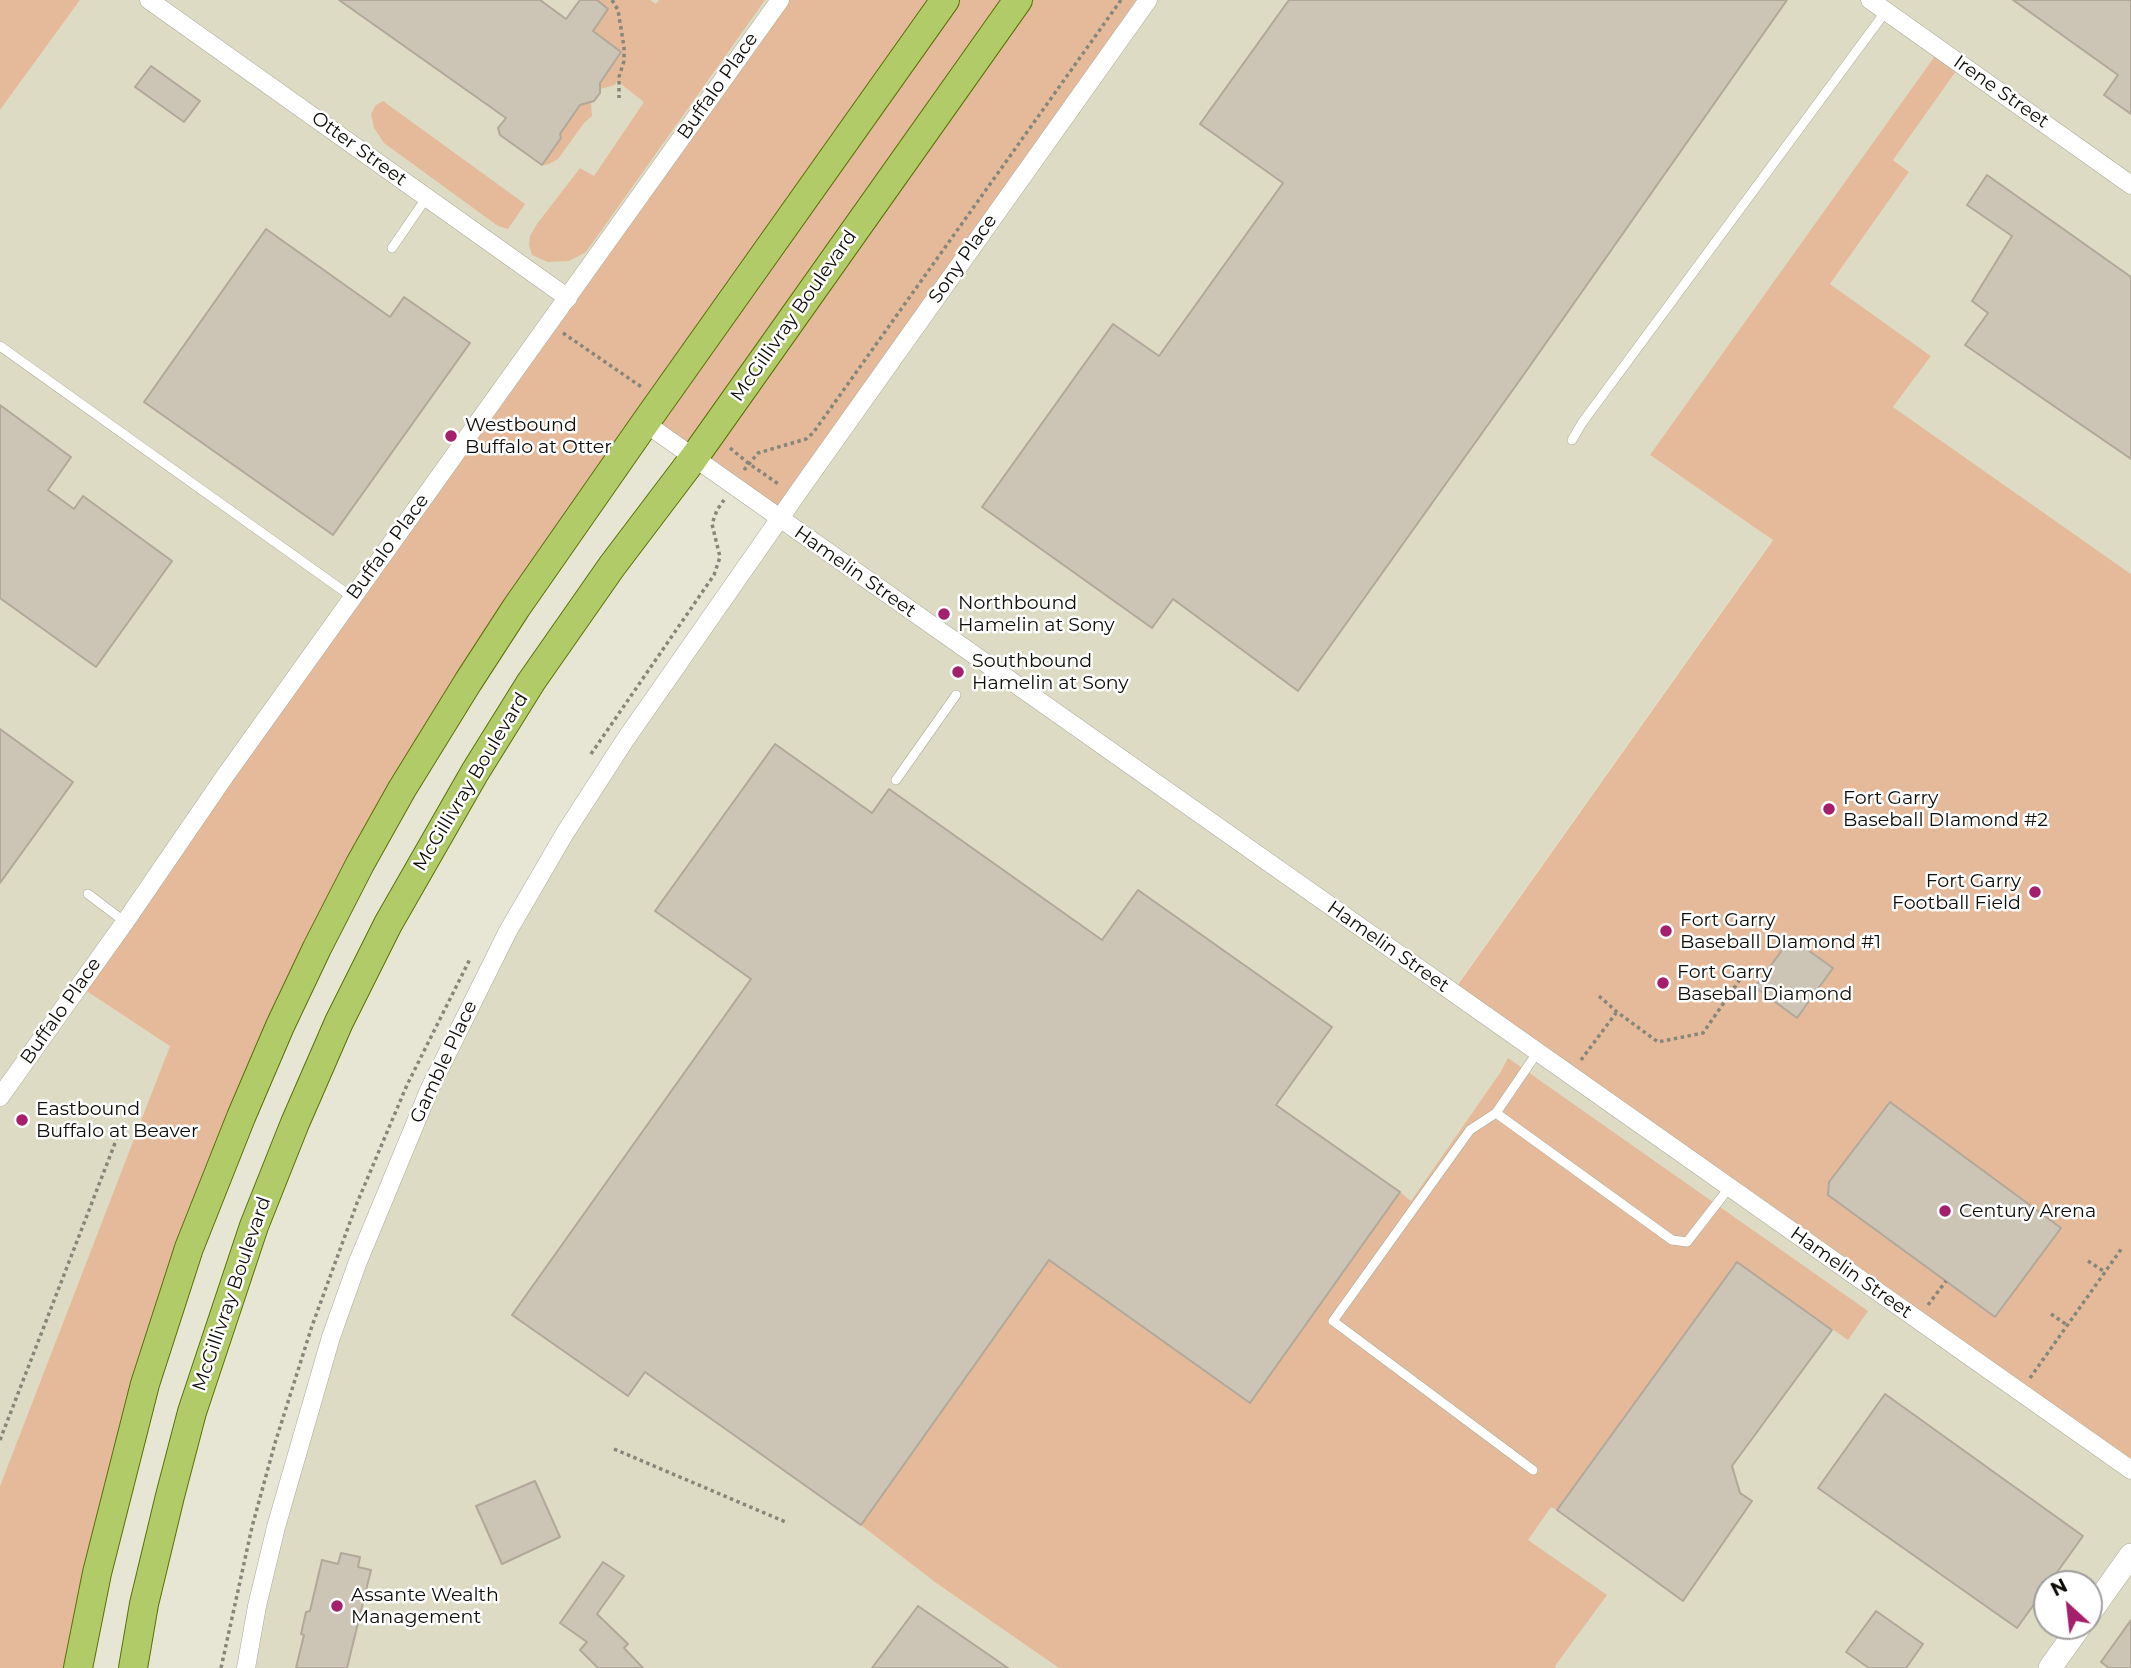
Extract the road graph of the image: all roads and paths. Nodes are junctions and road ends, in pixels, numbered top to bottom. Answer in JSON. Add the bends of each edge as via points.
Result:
{"nodes":[{"id":1,"x":149,"y":0,"type":"edge"},
{"id":2,"x":612,"y":0,"type":"edge"},
{"id":3,"x":780,"y":0,"type":"edge"},
{"id":4,"x":945,"y":0,"type":"edge"},
{"id":5,"x":1018,"y":0,"type":"edge"},
{"id":6,"x":1121,"y":0,"type":"edge"},
{"id":7,"x":1147,"y":0,"type":"edge"},
{"id":8,"x":1870,"y":0,"type":"edge"},
{"id":9,"x":1890,"y":6,"type":"edge"},
{"id":10,"x":619,"y":99,"type":"dead end"},
{"id":11,"x":2131,"y":185,"type":"edge"},
{"id":12,"x":426,"y":197,"type":"junction"},
{"id":13,"x":393,"y":248,"type":"dead end"},
{"id":14,"x":568,"y":298,"type":"junction"},
{"id":15,"x":550,"y":323,"type":"junction"},
{"id":16,"x":0,"y":346,"type":"edge"},
{"id":17,"x":643,"y":388,"type":"dead end"},
{"id":18,"x":645,"y":423,"type":"junction"},
{"id":19,"x":1572,"y":440,"type":"dead end"},
{"id":20,"x":729,"y":447,"type":"dead end"},
{"id":21,"x":693,"y":458,"type":"junction"},
{"id":22,"x":748,"y":463,"type":"junction"},
{"id":23,"x":796,"y":495,"type":"junction"},
{"id":24,"x":779,"y":518,"type":"junction"},
{"id":25,"x":352,"y":597,"type":"junction"},
{"id":26,"x":956,"y":695,"type":"dead end"},
{"id":27,"x":896,"y":780,"type":"dead end"},
{"id":28,"x":88,"y":894,"type":"dead end"},
{"id":29,"x":125,"y":922,"type":"junction"},
{"id":30,"x":1743,"y":975,"type":"dead end"},
{"id":31,"x":1599,"y":996,"type":"dead end"},
{"id":32,"x":1617,"y":1012,"type":"junction"},
{"id":33,"x":1537,"y":1053,"type":"junction"},
{"id":34,"x":1570,"y":1076,"type":"junction"},
{"id":35,"x":0,"y":1097,"type":"edge"},
{"id":36,"x":1496,"y":1113,"type":"junction"},
{"id":37,"x":122,"y":1125,"type":"dead end"},
{"id":38,"x":1729,"y":1188,"type":"junction"},
{"id":39,"x":2122,"y":1248,"type":"dead end"},
{"id":40,"x":2088,"y":1261,"type":"dead end"},
{"id":41,"x":2105,"y":1272,"type":"junction"},
{"id":42,"x":1946,"y":1281,"type":"dead end"},
{"id":43,"x":2052,"y":1314,"type":"dead end"},
{"id":44,"x":1917,"y":1320,"type":"junction"},
{"id":45,"x":2067,"y":1325,"type":"junction"},
{"id":46,"x":2020,"y":1392,"type":"junction"},
{"id":47,"x":0,"y":1440,"type":"edge"},
{"id":48,"x":614,"y":1449,"type":"dead end"},
{"id":49,"x":1532,"y":1470,"type":"dead end"},
{"id":50,"x":2131,"y":1470,"type":"edge"},
{"id":51,"x":788,"y":1523,"type":"dead end"},
{"id":52,"x":2131,"y":1555,"type":"edge"},
{"id":53,"x":2103,"y":1594,"type":"edge"},
{"id":54,"x":2072,"y":1640,"type":"edge"},
{"id":55,"x":2057,"y":1666,"type":"edge"},
{"id":56,"x":78,"y":1668,"type":"edge"},
{"id":57,"x":132,"y":1668,"type":"edge"},
{"id":58,"x":246,"y":1668,"type":"edge"}],
"edges":[{"from":1,"to":12,"type":"street","name":"Otter Street"},
{"from":2,"to":10,"type":"path","via":[[618,9],[624,47]]},
{"from":3,"to":14,"type":"street","name":"Buffalo Place"},
{"from":4,"to":18,"type":"main road"},
{"from":5,"to":21,"type":"main road","name":"McGillivray Boulevard"},
{"from":6,"to":22,"type":"path","via":[[813,433],[758,453]]},
{"from":7,"to":23,"type":"street","name":"Sony Place"},
{"from":8,"to":9,"type":"street","name":"Irene Street"},
{"from":9,"to":11,"type":"street","name":"Irene Street"},
{"from":9,"to":19,"type":"lane"},
{"from":12,"to":13,"type":"lane"},
{"from":12,"to":14,"type":"street","name":"Otter Street"},
{"from":14,"to":15,"type":"street","name":"Buffalo Place"},
{"from":15,"to":17,"type":"path"},
{"from":15,"to":25,"type":"street","name":"Buffalo Place"},
{"from":16,"to":25,"type":"lane"},
{"from":18,"to":21,"type":"street","name":"Hamelin Street"},
{"from":18,"to":56,"type":"main road","via":[[516,608],[409,777],[353,876],[280,1026],[189,1248],[145,1384]]},
{"from":20,"to":22,"type":"path"},
{"from":21,"to":24,"type":"street","name":"Hamelin Street"},
{"from":21,"to":57,"type":"main road","name":"McGillivray Boulevard","via":[[510,715],[428,851],[339,1022],[254,1226],[192,1412]]},
{"from":22,"to":23,"type":"path"},
{"from":23,"to":24,"type":"street","name":"Sony Place"},
{"from":24,"to":33,"type":"street","name":"Hamelin Street"},
{"from":24,"to":58,"type":"street","name":"Gamble Place","via":[[565,833],[508,931],[430,1088],[331,1337],[276,1527]]},
{"from":25,"to":29,"type":"street","name":"Buffalo Place"},
{"from":26,"to":27,"type":"lane"},
{"from":28,"to":29,"type":"lane"},
{"from":29,"to":35,"type":"street","name":"Buffalo Place"},
{"from":30,"to":32,"type":"path","via":[[1703,1033],[1658,1042]]},
{"from":31,"to":32,"type":"path"},
{"from":32,"to":34,"type":"path"},
{"from":33,"to":34,"type":"street","name":"Hamelin Street"},
{"from":33,"to":36,"type":"lane"},
{"from":34,"to":38,"type":"street","name":"Hamelin Street"},
{"from":36,"to":38,"type":"lane","via":[[1672,1240],[1687,1242]]},
{"from":36,"to":49,"type":"lane","via":[[1470,1130],[1333,1321]]},
{"from":37,"to":47,"type":"path"},
{"from":38,"to":44,"type":"street","name":"Hamelin Street"},
{"from":39,"to":41,"type":"path"},
{"from":40,"to":41,"type":"path"},
{"from":41,"to":45,"type":"path"},
{"from":42,"to":44,"type":"path"},
{"from":43,"to":45,"type":"path"},
{"from":44,"to":46,"type":"street","name":"Hamelin Street"},
{"from":45,"to":46,"type":"path"},
{"from":46,"to":50,"type":"street","name":"Hamelin Street"},
{"from":48,"to":51,"type":"path"},
{"from":52,"to":53,"type":"street"},
{"from":54,"to":55,"type":"street"}]}
